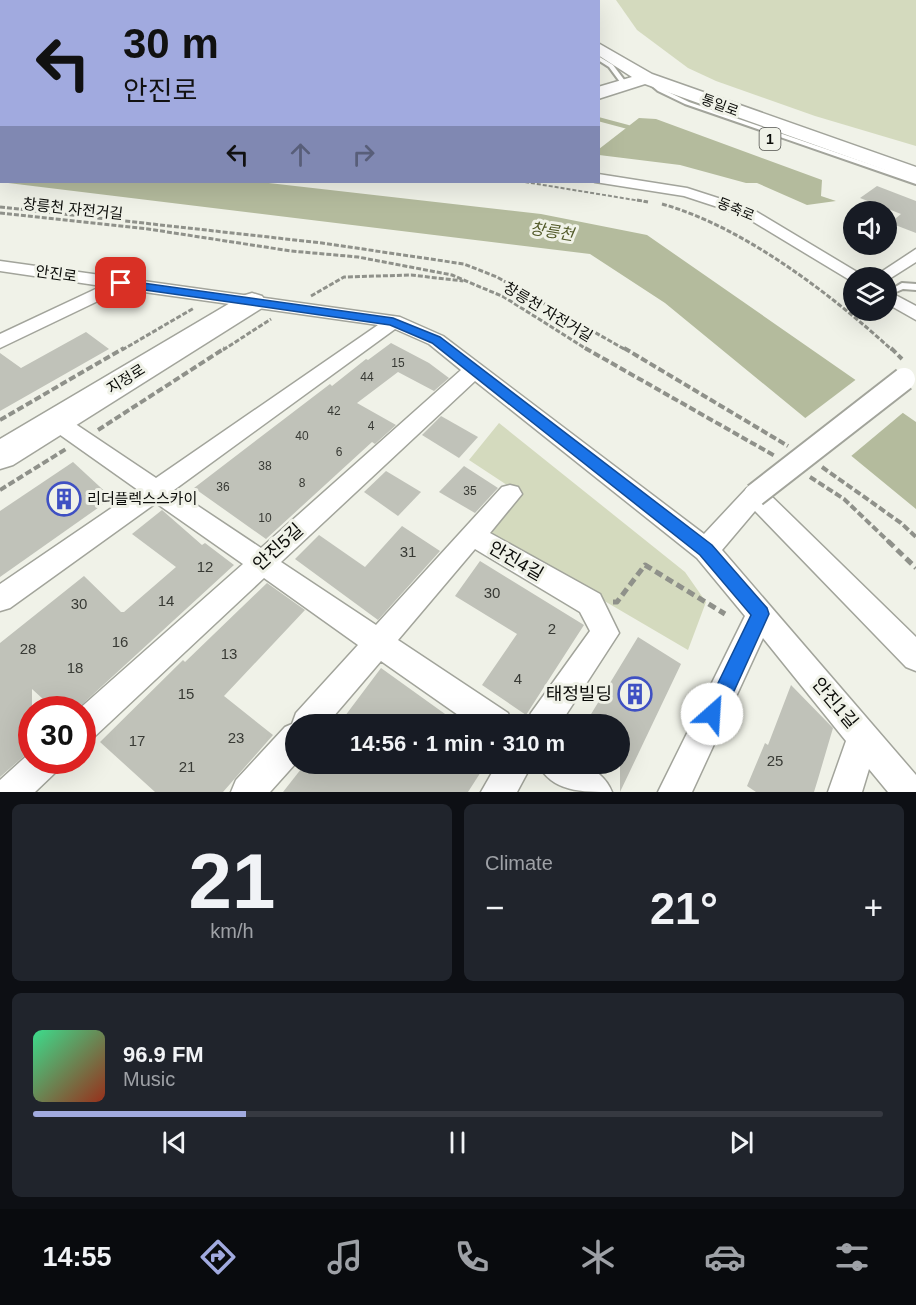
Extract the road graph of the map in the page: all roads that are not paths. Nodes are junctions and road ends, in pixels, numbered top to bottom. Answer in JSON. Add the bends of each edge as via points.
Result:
{"nodes":[{"id":1,"x":600,"y":49,"type":"edge"},
{"id":2,"x":600,"y":58,"type":"edge"},
{"id":3,"x":600,"y":70,"type":"edge"},
{"id":4,"x":646,"y":78,"type":"junction"},
{"id":5,"x":625,"y":85,"type":"junction"},
{"id":6,"x":600,"y":93,"type":"edge"},
{"id":7,"x":916,"y":174,"type":"edge"},
{"id":8,"x":600,"y":178,"type":"edge"},
{"id":9,"x":916,"y":182,"type":"edge"},
{"id":10,"x":916,"y":190,"type":"edge"},
{"id":11,"x":916,"y":254,"type":"edge"},
{"id":12,"x":0,"y":266,"type":"edge"},
{"id":13,"x":896,"y":267,"type":"edge"},
{"id":14,"x":843,"y":269,"type":"edge"},
{"id":15,"x":121,"y":283,"type":"junction"},
{"id":16,"x":916,"y":287,"type":"edge"},
{"id":17,"x":897,"y":288,"type":"edge"},
{"id":18,"x":897,"y":292,"type":"edge"},
{"id":19,"x":897,"y":296,"type":"edge"},
{"id":20,"x":916,"y":296,"type":"edge"},
{"id":21,"x":263,"y":310,"type":"junction"},
{"id":22,"x":916,"y":314,"type":"edge"},
{"id":23,"x":393,"y":321,"type":"junction"},
{"id":24,"x":0,"y":342,"type":"edge"},
{"id":25,"x":475,"y":369,"type":"junction"},
{"id":26,"x":909,"y":375,"type":"road end"},
{"id":27,"x":59,"y":437,"type":"junction"},
{"id":28,"x":0,"y":456,"type":"edge"},
{"id":29,"x":155,"y":490,"type":"junction"},
{"id":30,"x":510,"y":495,"type":"dead end"},
{"id":31,"x":756,"y":495,"type":"junction"},
{"id":32,"x":472,"y":536,"type":"junction"},
{"id":33,"x":706,"y":550,"type":"junction"},
{"id":34,"x":261,"y":563,"type":"junction"},
{"id":35,"x":0,"y":599,"type":"edge"},
{"id":36,"x":760,"y":614,"type":"junction"},
{"id":37,"x":379,"y":643,"type":"junction"},
{"id":38,"x":916,"y":657,"type":"edge"},
{"id":39,"x":96,"y":714,"type":"edge"},
{"id":40,"x":316,"y":714,"type":"edge"},
{"id":41,"x":482,"y":714,"type":"edge"},
{"id":42,"x":549,"y":714,"type":"edge"},
{"id":43,"x":863,"y":736,"type":"junction"},
{"id":44,"x":285,"y":750,"type":"edge"},
{"id":45,"x":31,"y":774,"type":"edge"},
{"id":46,"x":510,"y":774,"type":"edge"},
{"id":47,"x":569,"y":774,"type":"edge"},
{"id":48,"x":11,"y":792,"type":"edge"},
{"id":49,"x":248,"y":792,"type":"edge"},
{"id":50,"x":498,"y":792,"type":"edge"},
{"id":51,"x":595,"y":792,"type":"edge"},
{"id":52,"x":675,"y":792,"type":"edge"},
{"id":53,"x":845,"y":792,"type":"edge"},
{"id":54,"x":909,"y":792,"type":"edge"}],
"edges":[{"from":1,"to":4,"type":"main road","name":"통일로","number":"1"},
{"from":2,"to":5,"type":"lane"},
{"from":3,"to":5,"type":"main road","name":"통일로","number":"1"},
{"from":4,"to":5,"type":"main road"},
{"from":4,"to":7,"type":"main road","name":"통일로","number":"1"},
{"from":4,"to":9,"type":"lane","via":[[687,103]]},
{"from":5,"to":6,"type":"main road"},
{"from":5,"to":10,"type":"main road","name":"통일로","number":"1"},
{"from":8,"to":14,"type":"street","name":"동축로","via":[[687,192],[747,212]]},
{"from":11,"to":13,"type":"street"},
{"from":12,"to":15,"type":"street","name":"안진로"},
{"from":15,"to":21,"type":"street","name":"안진로"},
{"from":15,"to":24,"type":"street"},
{"from":16,"to":17,"type":"lane"},
{"from":18,"to":20,"type":"street"},
{"from":19,"to":22,"type":"street"},
{"from":21,"to":23,"type":"street","name":"안진로"},
{"from":21,"to":27,"type":"main road","name":"지정로"},
{"from":23,"to":25,"type":"street","name":"안진로","via":[[436,340]]},
{"from":23,"to":29,"type":"street"},
{"from":25,"to":33,"type":"street","name":"안진로"},
{"from":25,"to":34,"type":"street","name":"안진5길"},
{"from":26,"to":31,"type":"street","bridge":true},
{"from":27,"to":28,"type":"main road","name":"지정로"},
{"from":27,"to":29,"type":"street"},
{"from":29,"to":34,"type":"street"},
{"from":29,"to":35,"type":"street"},
{"from":30,"to":32,"type":"street"},
{"from":31,"to":33,"type":"street"},
{"from":31,"to":38,"type":"street"},
{"from":32,"to":37,"type":"street","name":"안진4길"},
{"from":32,"to":42,"type":"street","name":"안진4길","via":[[590,603],[605,633]]},
{"from":33,"to":36,"type":"street","name":"안진로"},
{"from":34,"to":37,"type":"street"},
{"from":34,"to":39,"type":"street","name":"안진5길"},
{"from":36,"to":43,"type":"street","name":"안진1길"},
{"from":36,"to":52,"type":"street"},
{"from":37,"to":40,"type":"street","name":"안진4길"},
{"from":37,"to":41,"type":"street"},
{"from":43,"to":53,"type":"street"},
{"from":43,"to":54,"type":"street","name":"안진1길"},
{"from":44,"to":49,"type":"street"},
{"from":45,"to":48,"type":"street"},
{"from":46,"to":50,"type":"street"},
{"from":47,"to":51,"type":"street"}]}
